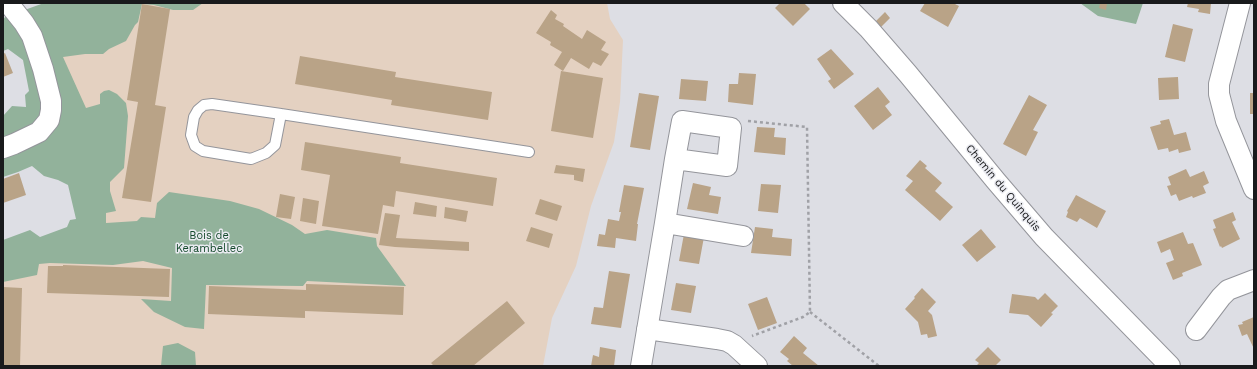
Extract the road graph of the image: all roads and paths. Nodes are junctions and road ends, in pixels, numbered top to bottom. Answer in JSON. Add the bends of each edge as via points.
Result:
{"nodes":[{"id":1,"x":8,"y":3,"type":"edge"},
{"id":2,"x":843,"y":3,"type":"edge"},
{"id":3,"x":1240,"y":3,"type":"edge"},
{"id":4,"x":281,"y":114,"type":"junction"},
{"id":5,"x":731,"y":128,"type":"junction"},
{"id":6,"x":3,"y":148,"type":"edge"},
{"id":7,"x":529,"y":152,"type":"dead end"},
{"id":8,"x":675,"y":159,"type":"junction"},
{"id":9,"x":1254,"y":189,"type":"edge"},
{"id":10,"x":665,"y":223,"type":"junction"},
{"id":11,"x":743,"y":236,"type":"dead end"},
{"id":12,"x":1254,"y":280,"type":"edge"},
{"id":13,"x":810,"y":312,"type":"junction"},
{"id":14,"x":647,"y":330,"type":"junction"},
{"id":15,"x":1196,"y":330,"type":"dead end"},
{"id":16,"x":734,"y":346,"type":"junction"},
{"id":17,"x":641,"y":366,"type":"edge"},
{"id":18,"x":757,"y":366,"type":"edge"},
{"id":19,"x":879,"y":366,"type":"edge"},
{"id":20,"x":1170,"y":366,"type":"edge"}],
"edges":[{"from":1,"to":6,"type":"street","via":[[32,36],[43,69],[51,110],[49,120],[39,132]]},
{"from":2,"to":20,"type":"street","name":"Chemin du Quinquis","via":[[908,74],[1044,237]]},
{"from":3,"to":9,"type":"street","via":[[1219,84],[1219,94],[1226,121]]},
{"from":4,"to":4,"type":"lane","via":[[204,105],[194,117],[191,135],[194,146],[203,151],[251,159],[266,153],[275,145]]},
{"from":4,"to":7,"type":"lane"},
{"from":5,"to":8,"type":"street","via":[[682,121]]},
{"from":5,"to":8,"type":"street","via":[[727,166]]},
{"from":5,"to":13,"type":"path","via":[[744,121],[807,127]]},
{"from":8,"to":10,"type":"street"},
{"from":10,"to":11,"type":"street"},
{"from":10,"to":14,"type":"street"},
{"from":12,"to":15,"type":"street","via":[[1228,290],[1221,296]]},
{"from":13,"to":16,"type":"path","via":[[803,317],[740,340]]},
{"from":13,"to":19,"type":"path"},
{"from":14,"to":16,"type":"street","via":[[718,339]]},
{"from":14,"to":17,"type":"street"},
{"from":16,"to":18,"type":"street"}]}
